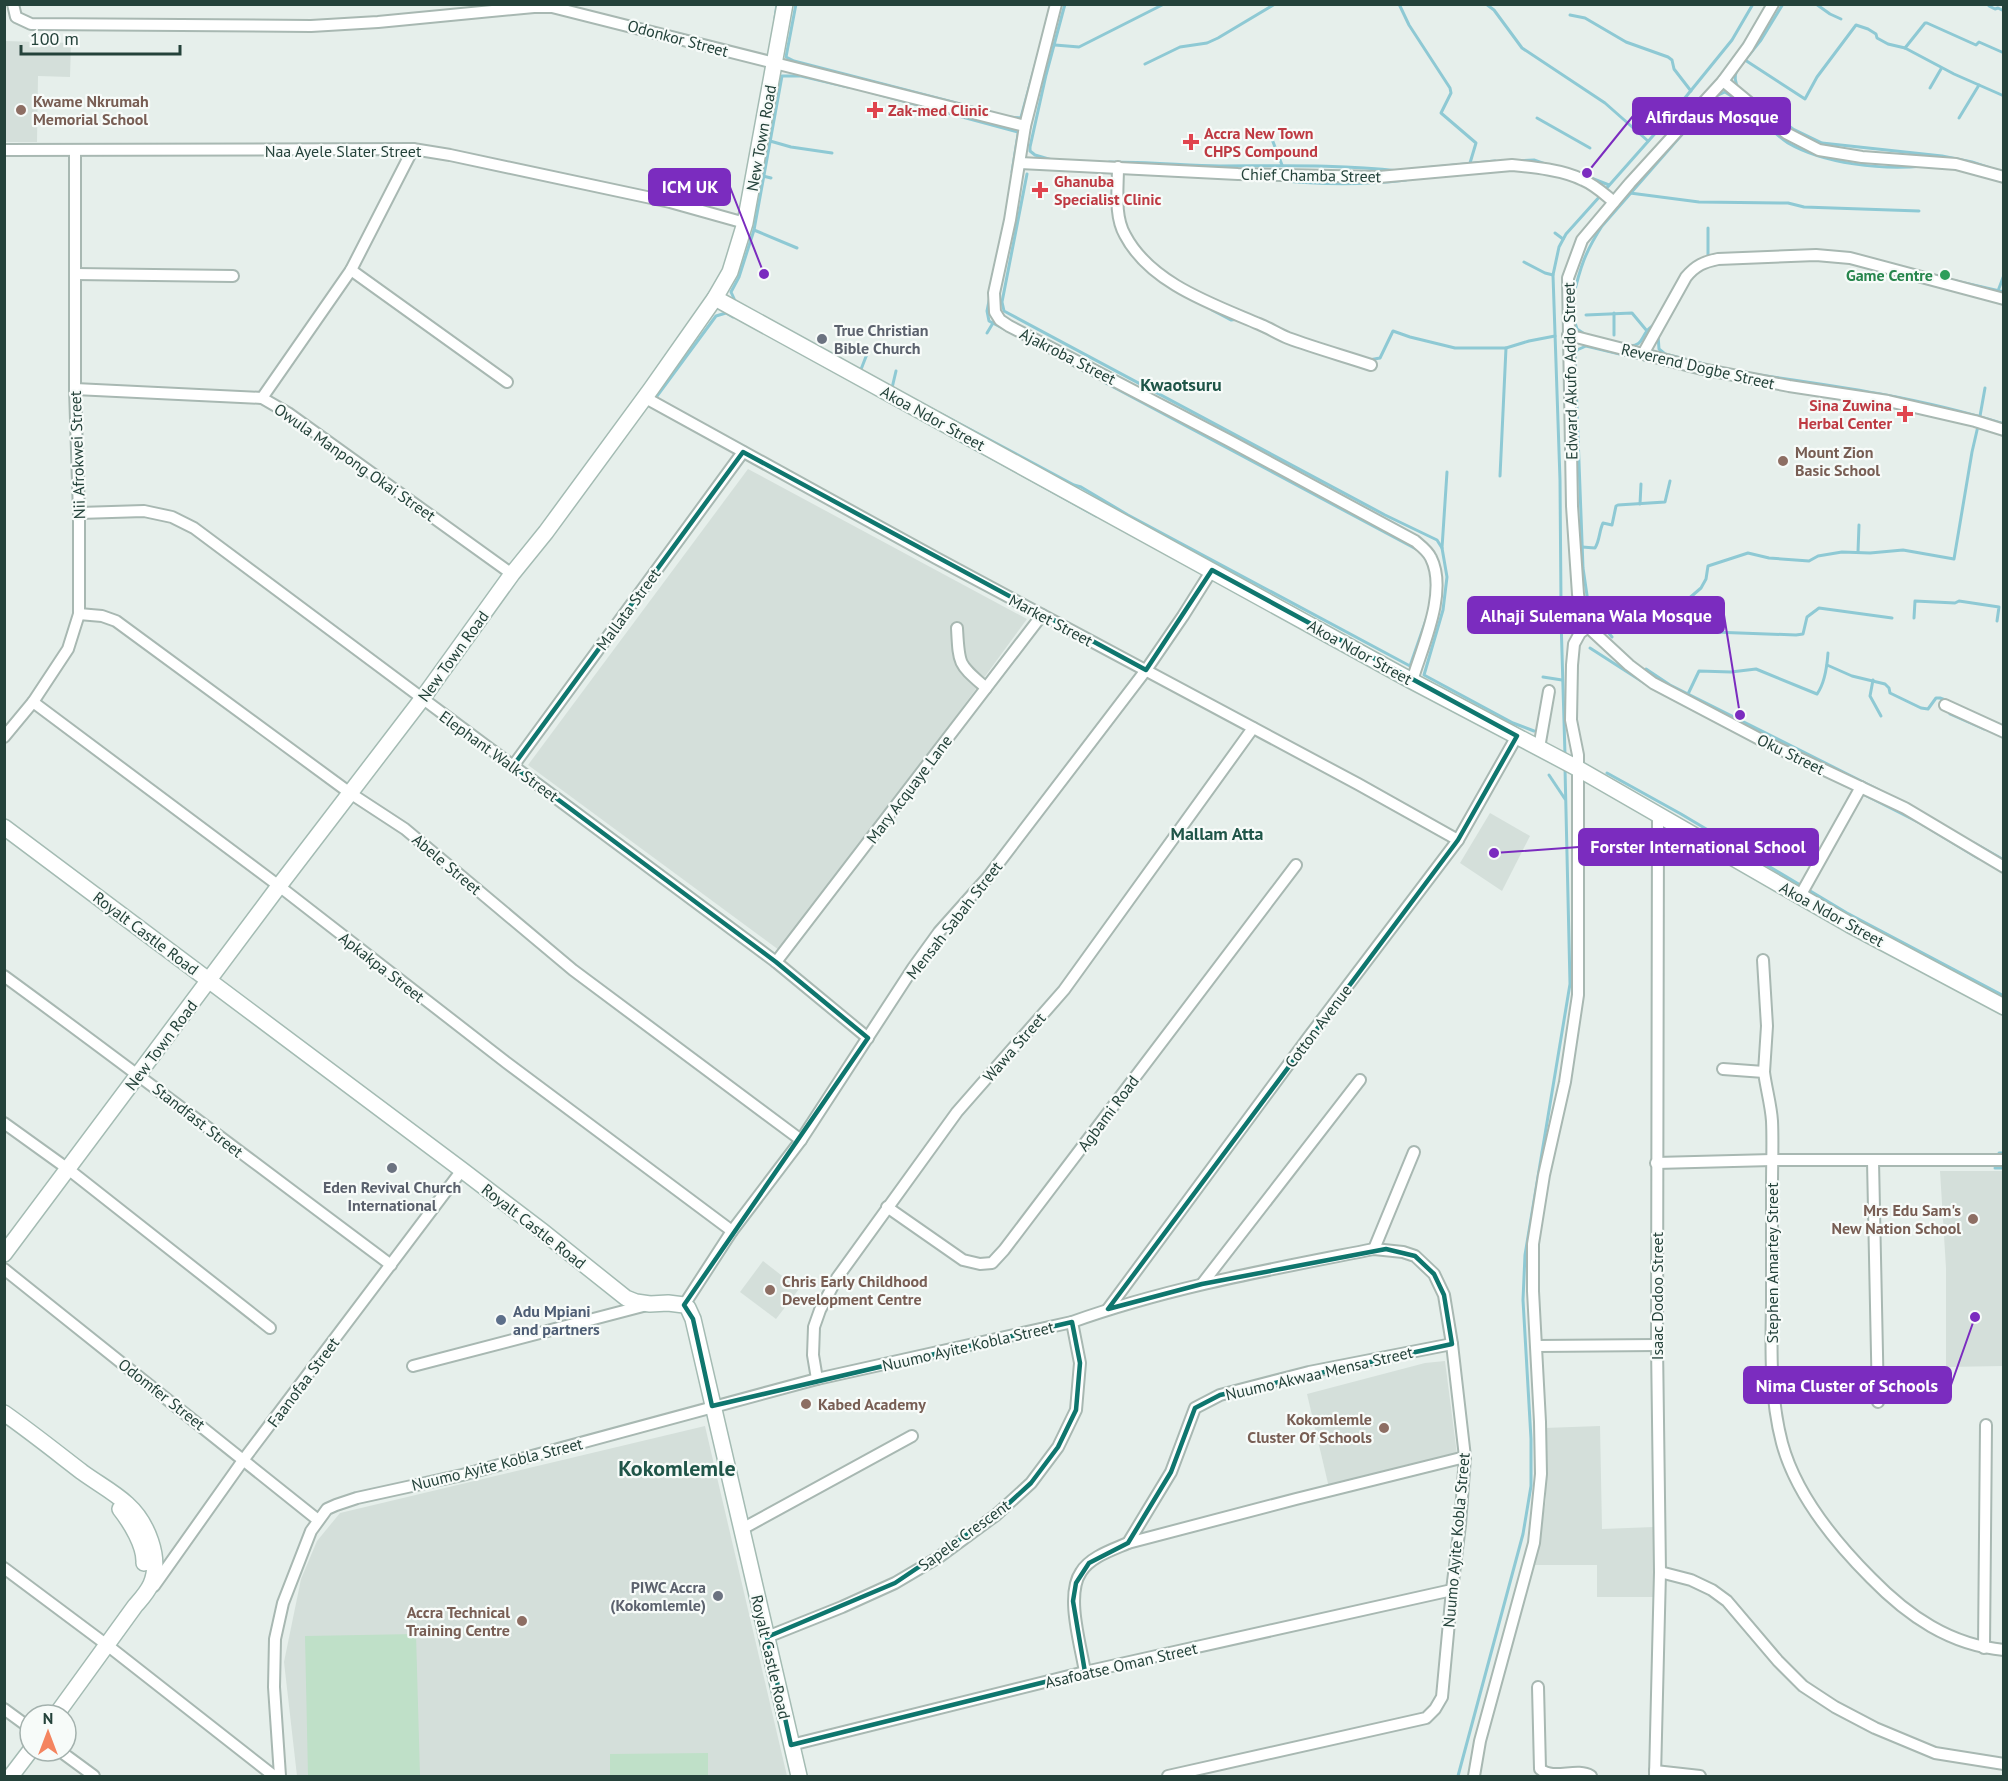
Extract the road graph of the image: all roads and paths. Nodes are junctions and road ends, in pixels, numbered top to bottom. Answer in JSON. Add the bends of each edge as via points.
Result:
{"nodes":[{"id":1,"x":785,"y":4,"type":"edge"},
{"id":2,"x":1056,"y":4,"type":"edge"},
{"id":3,"x":1773,"y":4,"type":"edge"},
{"id":4,"x":10,"y":7,"type":"edge"},
{"id":5,"x":773,"y":63,"type":"junction"},
{"id":6,"x":1723,"y":81,"type":"junction"},
{"id":7,"x":1025,"y":126,"type":"junction"},
{"id":8,"x":413,"y":149,"type":"junction"},
{"id":9,"x":4,"y":150,"type":"edge"},
{"id":10,"x":75,"y":151,"type":"junction"},
{"id":11,"x":1020,"y":163,"type":"junction"},
{"id":12,"x":1118,"y":167,"type":"junction"},
{"id":13,"x":2004,"y":177,"type":"edge"},
{"id":14,"x":1610,"y":199,"type":"junction"},
{"id":15,"x":745,"y":224,"type":"junction"},
{"id":16,"x":351,"y":270,"type":"junction"},
{"id":17,"x":75,"y":274,"type":"junction"},
{"id":18,"x":233,"y":276,"type":"dead end"},
{"id":19,"x":715,"y":298,"type":"junction"},
{"id":20,"x":2004,"y":299,"type":"edge"},
{"id":21,"x":1569,"y":335,"type":"junction"},
{"id":22,"x":1643,"y":354,"type":"junction"},
{"id":23,"x":1371,"y":365,"type":"dead end"},
{"id":24,"x":507,"y":382,"type":"dead end"},
{"id":25,"x":75,"y":389,"type":"junction"},
{"id":26,"x":644,"y":397,"type":"junction"},
{"id":27,"x":262,"y":398,"type":"junction"},
{"id":28,"x":2004,"y":430,"type":"edge"},
{"id":29,"x":743,"y":452,"type":"junction"},
{"id":30,"x":79,"y":513,"type":"junction"},
{"id":31,"x":1212,"y":570,"type":"junction"},
{"id":32,"x":512,"y":574,"type":"junction"},
{"id":33,"x":1581,"y":612,"type":"junction"},
{"id":34,"x":1548,"y":613,"type":"dead end"},
{"id":35,"x":79,"y":614,"type":"junction"},
{"id":36,"x":1042,"y":615,"type":"junction"},
{"id":37,"x":1588,"y":627,"type":"junction"},
{"id":38,"x":957,"y":628,"type":"dead end"},
{"id":39,"x":1146,"y":670,"type":"junction"},
{"id":40,"x":1412,"y":681,"type":"junction"},
{"id":41,"x":986,"y":688,"type":"junction"},
{"id":42,"x":1549,"y":691,"type":"dead end"},
{"id":43,"x":422,"y":699,"type":"junction"},
{"id":44,"x":33,"y":702,"type":"junction"},
{"id":45,"x":1945,"y":705,"type":"dead end"},
{"id":46,"x":1253,"y":728,"type":"junction"},
{"id":47,"x":2004,"y":732,"type":"edge"},
{"id":48,"x":1517,"y":736,"type":"junction"},
{"id":49,"x":4,"y":737,"type":"edge"},
{"id":50,"x":1544,"y":750,"type":"junction"},
{"id":51,"x":513,"y":766,"type":"junction"},
{"id":52,"x":1578,"y":768,"type":"junction"},
{"id":53,"x":1861,"y":787,"type":"junction"},
{"id":54,"x":350,"y":793,"type":"junction"},
{"id":55,"x":1658,"y":815,"type":"junction"},
{"id":56,"x":4,"y":827,"type":"edge"},
{"id":57,"x":1458,"y":840,"type":"junction"},
{"id":58,"x":1296,"y":865,"type":"dead end"},
{"id":59,"x":2004,"y":867,"type":"edge"},
{"id":60,"x":279,"y":886,"type":"junction"},
{"id":61,"x":1800,"y":896,"type":"junction"},
{"id":62,"x":1763,"y":960,"type":"dead end"},
{"id":63,"x":776,"y":962,"type":"junction"},
{"id":64,"x":4,"y":976,"type":"edge"},
{"id":65,"x":209,"y":981,"type":"junction"},
{"id":66,"x":2004,"y":1007,"type":"edge"},
{"id":67,"x":868,"y":1038,"type":"junction"},
{"id":68,"x":1723,"y":1069,"type":"dead end"},
{"id":69,"x":1764,"y":1072,"type":"junction"},
{"id":70,"x":140,"y":1075,"type":"junction"},
{"id":71,"x":1360,"y":1080,"type":"dead end"},
{"id":72,"x":4,"y":1123,"type":"edge"},
{"id":73,"x":801,"y":1140,"type":"junction"},
{"id":74,"x":1414,"y":1152,"type":"dead end"},
{"id":75,"x":1772,"y":1160,"type":"junction"},
{"id":76,"x":2004,"y":1160,"type":"edge"},
{"id":77,"x":1873,"y":1161,"type":"junction"},
{"id":78,"x":1656,"y":1162,"type":"junction"},
{"id":79,"x":68,"y":1169,"type":"junction"},
{"id":80,"x":462,"y":1170,"type":"junction"},
{"id":81,"x":887,"y":1207,"type":"junction"},
{"id":82,"x":732,"y":1231,"type":"junction"},
{"id":83,"x":1374,"y":1249,"type":"junction"},
{"id":84,"x":4,"y":1254,"type":"edge"},
{"id":85,"x":391,"y":1264,"type":"junction"},
{"id":86,"x":4,"y":1269,"type":"edge"},
{"id":87,"x":1202,"y":1284,"type":"junction"},
{"id":88,"x":650,"y":1304,"type":"junction"},
{"id":89,"x":684,"y":1305,"type":"junction"},
{"id":90,"x":1108,"y":1309,"type":"junction"},
{"id":91,"x":1072,"y":1322,"type":"junction"},
{"id":92,"x":270,"y":1328,"type":"dead end"},
{"id":93,"x":1452,"y":1344,"type":"junction"},
{"id":94,"x":1657,"y":1345,"type":"junction"},
{"id":95,"x":1537,"y":1346,"type":"junction"},
{"id":96,"x":413,"y":1366,"type":"dead end"},
{"id":97,"x":817,"y":1379,"type":"junction"},
{"id":98,"x":1878,"y":1402,"type":"dead end"},
{"id":99,"x":712,"y":1406,"type":"junction"},
{"id":100,"x":4,"y":1413,"type":"edge"},
{"id":101,"x":1986,"y":1425,"type":"dead end"},
{"id":102,"x":912,"y":1436,"type":"dead end"},
{"id":103,"x":1465,"y":1457,"type":"junction"},
{"id":104,"x":244,"y":1460,"type":"junction"},
{"id":105,"x":99,"y":1485,"type":"junction"},
{"id":106,"x":318,"y":1520,"type":"junction"},
{"id":107,"x":741,"y":1529,"type":"junction"},
{"id":108,"x":1128,"y":1543,"type":"junction"},
{"id":109,"x":4,"y":1568,"type":"edge"},
{"id":110,"x":1660,"y":1572,"type":"junction"},
{"id":111,"x":1452,"y":1590,"type":"junction"},
{"id":112,"x":146,"y":1594,"type":"junction"},
{"id":113,"x":135,"y":1606,"type":"junction"},
{"id":114,"x":767,"y":1636,"type":"junction"},
{"id":115,"x":107,"y":1645,"type":"junction"},
{"id":116,"x":1984,"y":1648,"type":"junction"},
{"id":117,"x":2004,"y":1650,"type":"edge"},
{"id":118,"x":1085,"y":1672,"type":"junction"},
{"id":119,"x":1538,"y":1687,"type":"dead end"},
{"id":120,"x":65,"y":1703,"type":"edge"},
{"id":121,"x":4,"y":1709,"type":"edge"},
{"id":122,"x":18,"y":1719,"type":"edge"},
{"id":123,"x":791,"y":1745,"type":"junction"},
{"id":124,"x":21,"y":1763,"type":"edge"},
{"id":125,"x":76,"y":1763,"type":"edge"},
{"id":126,"x":2004,"y":1764,"type":"edge"},
{"id":127,"x":1655,"y":1774,"type":"edge"},
{"id":128,"x":11,"y":1776,"type":"edge"},
{"id":129,"x":94,"y":1776,"type":"edge"},
{"id":130,"x":274,"y":1776,"type":"edge"},
{"id":131,"x":280,"y":1776,"type":"edge"},
{"id":132,"x":799,"y":1776,"type":"edge"},
{"id":133,"x":1173,"y":1776,"type":"edge"},
{"id":134,"x":1474,"y":1776,"type":"edge"},
{"id":135,"x":1591,"y":1776,"type":"edge"},
{"id":136,"x":1700,"y":1776,"type":"edge"}],
"edges":[{"from":1,"to":5,"type":"street","name":"New Town Road"},
{"from":2,"to":7,"type":"street","name":"Ajakroba Street"},
{"from":3,"to":6,"type":"street","name":"Edward Akufo Addo Street"},
{"from":4,"to":5,"type":"street","name":"Odonkor Street","via":[[16,17],[31,24],[311,26],[552,6]]},
{"from":5,"to":7,"type":"street","name":"Odonkor Street"},
{"from":5,"to":15,"type":"street","name":"New Town Road"},
{"from":6,"to":13,"type":"street","via":[[1786,133],[1819,150],[1956,164]]},
{"from":6,"to":14,"type":"street","name":"Edward Akufo Addo Street"},
{"from":7,"to":11,"type":"street","name":"Ajakroba Street"},
{"from":8,"to":10,"type":"street","name":"Naa Ayele Slater Street"},
{"from":8,"to":15,"type":"street","name":"Naa Ayele Slater Street","via":[[670,202]]},
{"from":8,"to":16,"type":"street"},
{"from":9,"to":10,"type":"street","name":"Naa Ayele Slater Street"},
{"from":10,"to":17,"type":"street","name":"Nii Afrokwei Street"},
{"from":11,"to":12,"type":"street","name":"Chief Chamba Street"},
{"from":11,"to":40,"type":"street","name":"Ajakroba Street","via":[[994,293],[995,312],[1000,320],[1424,548],[1436,573],[1437,590]]},
{"from":12,"to":14,"type":"street","name":"Chief Chamba Street","via":[[1379,177],[1512,165],[1580,178]]},
{"from":12,"to":23,"type":"street","via":[[1124,234],[1140,257],[1157,272],[1216,307],[1288,338]]},
{"from":14,"to":21,"type":"street","name":"Edward Akufo Addo Street","via":[[1582,240],[1573,261],[1568,278]]},
{"from":15,"to":19,"type":"street","name":"New Town Road","via":[[730,272]]},
{"from":16,"to":24,"type":"street"},
{"from":16,"to":27,"type":"street"},
{"from":17,"to":18,"type":"street"},
{"from":17,"to":25,"type":"street","name":"Nii Afrokwei Street"},
{"from":19,"to":26,"type":"street","name":"New Town Road"},
{"from":19,"to":31,"type":"street","name":"Akoa Ndor Street"},
{"from":20,"to":22,"type":"street","via":[[1850,258],[1816,255],[1718,259],[1702,262],[1686,277]]},
{"from":21,"to":22,"type":"street","name":"Reverend Dogbe Street"},
{"from":21,"to":33,"type":"street","name":"Edward Akufo Addo Street","via":[[1572,506]]},
{"from":22,"to":28,"type":"street","name":"Reverend Dogbe Street","via":[[1754,380],[1888,401]]},
{"from":25,"to":27,"type":"street","name":"Owula Manpong Okai Street"},
{"from":25,"to":30,"type":"street","name":"Nii Afrokwei Street"},
{"from":26,"to":29,"type":"street","name":"Market Street"},
{"from":26,"to":32,"type":"street","name":"New Town Road"},
{"from":27,"to":32,"type":"street","name":"Owula Manpong Okai Street"},
{"from":29,"to":36,"type":"street","name":"Market Street"},
{"from":29,"to":51,"type":"street","name":"Mallata Street"},
{"from":30,"to":35,"type":"street","name":"Nii Afrokwei Street"},
{"from":30,"to":43,"type":"street","name":"Elephant Walk Street","via":[[144,511],[187,524]]},
{"from":31,"to":39,"type":"street","name":"Mensah Sabah Street"},
{"from":31,"to":40,"type":"street","name":"Akoa Ndor Street"},
{"from":32,"to":43,"type":"street","name":"New Town Road"},
{"from":33,"to":34,"type":"street"},
{"from":33,"to":37,"type":"street","name":"Edward Akufo Addo Street"},
{"from":35,"to":44,"type":"street","name":"Nii Afrokwei Street","via":[[68,649]]},
{"from":35,"to":54,"type":"street","name":"Abele Street","via":[[116,621]]},
{"from":36,"to":39,"type":"street","name":"Market Street"},
{"from":36,"to":41,"type":"street","name":"Mary Acquaye Lane"},
{"from":37,"to":52,"type":"street","via":[[1574,644],[1572,665],[1571,720]]},
{"from":37,"to":53,"type":"street","name":"Oku Street","via":[[1653,683]]},
{"from":38,"to":41,"type":"street","via":[[958,657]]},
{"from":39,"to":46,"type":"street","name":"Market Street"},
{"from":39,"to":67,"type":"street","name":"Mensah Sabah Street","via":[[988,877],[939,932]]},
{"from":40,"to":48,"type":"street","name":"Akoa Ndor Street"},
{"from":41,"to":63,"type":"street","name":"Mary Acquaye Lane"},
{"from":42,"to":50,"type":"street"},
{"from":43,"to":51,"type":"street","name":"Elephant Walk Street"},
{"from":43,"to":54,"type":"street","name":"New Town Road"},
{"from":44,"to":49,"type":"street","name":"Nii Afrokwei Street"},
{"from":44,"to":60,"type":"street","name":"Apkakpa Street"},
{"from":45,"to":47,"type":"street"},
{"from":46,"to":57,"type":"street","name":"Market Street"},
{"from":46,"to":81,"type":"street","name":"Wawa Street","via":[[1064,990],[957,1113]]},
{"from":48,"to":50,"type":"street","name":"Akoa Ndor Street"},
{"from":48,"to":57,"type":"street","name":"Cotton Avenue"},
{"from":50,"to":52,"type":"street","name":"Akoa Ndor Street"},
{"from":51,"to":63,"type":"street","name":"Elephant Walk Street"},
{"from":52,"to":55,"type":"street","name":"Akoa Ndor Street"},
{"from":52,"to":95,"type":"street","via":[[1578,995],[1533,1244]]},
{"from":53,"to":59,"type":"street","name":"Oku Street","via":[[1905,808]]},
{"from":53,"to":61,"type":"street"},
{"from":54,"to":60,"type":"street","name":"New Town Road"},
{"from":54,"to":73,"type":"street","name":"Abele Street","via":[[405,829],[573,970]]},
{"from":55,"to":61,"type":"street","name":"Akoa Ndor Street"},
{"from":55,"to":78,"type":"street","name":"Isaac Dodoo Street"},
{"from":56,"to":65,"type":"street","name":"Royalt Castle Road"},
{"from":57,"to":90,"type":"street","name":"Cotton Avenue"},
{"from":58,"to":81,"type":"street","name":"Agbami Road","via":[[992,1263],[963,1260]]},
{"from":60,"to":65,"type":"street","name":"New Town Road"},
{"from":60,"to":82,"type":"street","name":"Apkakpa Street","via":[[507,1064]]},
{"from":61,"to":66,"type":"street","name":"Akoa Ndor Street"},
{"from":62,"to":69,"type":"street","name":"Stephen Amartey Street","via":[[1767,1026]]},
{"from":63,"to":67,"type":"street","name":"Elephant Walk Street"},
{"from":64,"to":70,"type":"street","name":"Standfast Street"},
{"from":65,"to":70,"type":"street","name":"New Town Road"},
{"from":65,"to":80,"type":"street","name":"Royalt Castle Road"},
{"from":67,"to":73,"type":"street","name":"Mensah Sabah Street"},
{"from":68,"to":69,"type":"street"},
{"from":69,"to":75,"type":"street","name":"Stephen Amartey Street","via":[[1772,1120]]},
{"from":70,"to":79,"type":"street","name":"New Town Road"},
{"from":70,"to":85,"type":"street","name":"Standfast Street"},
{"from":71,"to":87,"type":"street"},
{"from":72,"to":79,"type":"street"},
{"from":73,"to":82,"type":"street","name":"Mensah Sabah Street"},
{"from":74,"to":83,"type":"street"},
{"from":75,"to":77,"type":"street"},
{"from":75,"to":78,"type":"street"},
{"from":75,"to":116,"type":"street","name":"Stephen Amartey Street","via":[[1771,1341],[1775,1407],[1782,1444],[1796,1478],[1815,1513],[1891,1599],[1922,1622]]},
{"from":76,"to":77,"type":"street"},
{"from":77,"to":98,"type":"street"},
{"from":78,"to":94,"type":"street","name":"Isaac Dodoo Street"},
{"from":79,"to":84,"type":"street","name":"New Town Road"},
{"from":79,"to":92,"type":"street"},
{"from":80,"to":85,"type":"street","name":"Faanofaa Street"},
{"from":80,"to":88,"type":"street","name":"Royalt Castle Road","via":[[626,1298]]},
{"from":81,"to":97,"type":"street","name":"Wawa Street","via":[[837,1278],[820,1310],[814,1327]]},
{"from":82,"to":89,"type":"street","name":"Mensah Sabah Street"},
{"from":83,"to":87,"type":"street","name":"Nuumo Ayite Kobla Street"},
{"from":83,"to":93,"type":"street","name":"Nuumo Ayite Kobla Street","via":[[1415,1256],[1434,1274],[1444,1295]]},
{"from":85,"to":104,"type":"street","name":"Faanofaa Street"},
{"from":86,"to":104,"type":"street","name":"Odomfer Street"},
{"from":87,"to":90,"type":"street","name":"Nuumo Ayite Kobla Street"},
{"from":88,"to":89,"type":"street","name":"Royalt Castle Road"},
{"from":88,"to":96,"type":"street"},
{"from":89,"to":99,"type":"street","name":"Royalt Castle Road","via":[[693,1319]]},
{"from":90,"to":91,"type":"street","name":"Nuumo Ayite Kobla Street"},
{"from":91,"to":97,"type":"street","name":"Nuumo Ayite Kobla Street"},
{"from":91,"to":114,"type":"street","name":"Sapele Crescent","via":[[1080,1363],[1076,1410],[1058,1447],[1030,1483],[996,1515],[939,1557],[895,1583]]},
{"from":93,"to":103,"type":"street","name":"Nuumo Ayite Kobla Street"},
{"from":93,"to":108,"type":"street","name":"Nuumo Akwaa Mensa Street","via":[[1310,1372],[1220,1395],[1196,1408],[1171,1472]]},
{"from":94,"to":95,"type":"street"},
{"from":94,"to":110,"type":"street","name":"Isaac Dodoo Street"},
{"from":95,"to":134,"type":"street","via":[[1541,1474],[1534,1543]]},
{"from":97,"to":99,"type":"street","name":"Nuumo Ayite Kobla Street"},
{"from":99,"to":106,"type":"street","name":"Nuumo Ayite Kobla Street","via":[[462,1475],[336,1504]]},
{"from":99,"to":107,"type":"street","name":"Royalt Castle Road"},
{"from":100,"to":105,"type":"street"},
{"from":101,"to":116,"type":"street"},
{"from":102,"to":107,"type":"street"},
{"from":103,"to":108,"type":"street"},
{"from":103,"to":111,"type":"street","name":"Nuumo Ayite Kobla Street"},
{"from":104,"to":106,"type":"street","name":"Odomfer Street"},
{"from":104,"to":112,"type":"street","name":"Faanofaa Street"},
{"from":105,"to":112,"type":"street","via":[[135,1512],[149,1536],[154,1574]]},
{"from":105,"to":113,"type":"street","via":[[129,1520],[143,1549],[143,1581]]},
{"from":106,"to":131,"type":"street","name":"Nuumo Ayite Kobla Street","via":[[283,1603],[275,1639]]},
{"from":107,"to":114,"type":"street","name":"Royalt Castle Road"},
{"from":108,"to":118,"type":"street","via":[[1089,1563],[1076,1583],[1073,1601]]},
{"from":109,"to":115,"type":"street"},
{"from":110,"to":126,"type":"street","via":[[1691,1580],[1727,1601],[1803,1686],[1835,1707],[1935,1752]]},
{"from":110,"to":127,"type":"street","name":"Isaac Dodoo Street"},
{"from":111,"to":118,"type":"street","name":"Asafoatse Oman Street"},
{"from":111,"to":133,"type":"street","name":"Nuumo Ayite Kobla Street","via":[[1442,1697],[1426,1718]]},
{"from":112,"to":113,"type":"street"},
{"from":113,"to":115,"type":"street"},
{"from":114,"to":123,"type":"street","name":"Royalt Castle Road"},
{"from":115,"to":120,"type":"street"},
{"from":115,"to":130,"type":"street"},
{"from":116,"to":117,"type":"street","name":"Stephen Amartey Street"},
{"from":118,"to":123,"type":"street","name":"Asafoatse Oman Street"},
{"from":119,"to":135,"type":"street","via":[[1540,1769],[1550,1774],[1581,1772]]},
{"from":121,"to":122,"type":"street"},
{"from":123,"to":132,"type":"street","name":"Royalt Castle Road"},
{"from":124,"to":128,"type":"street"},
{"from":125,"to":129,"type":"street"},
{"from":127,"to":136,"type":"street"}]}
